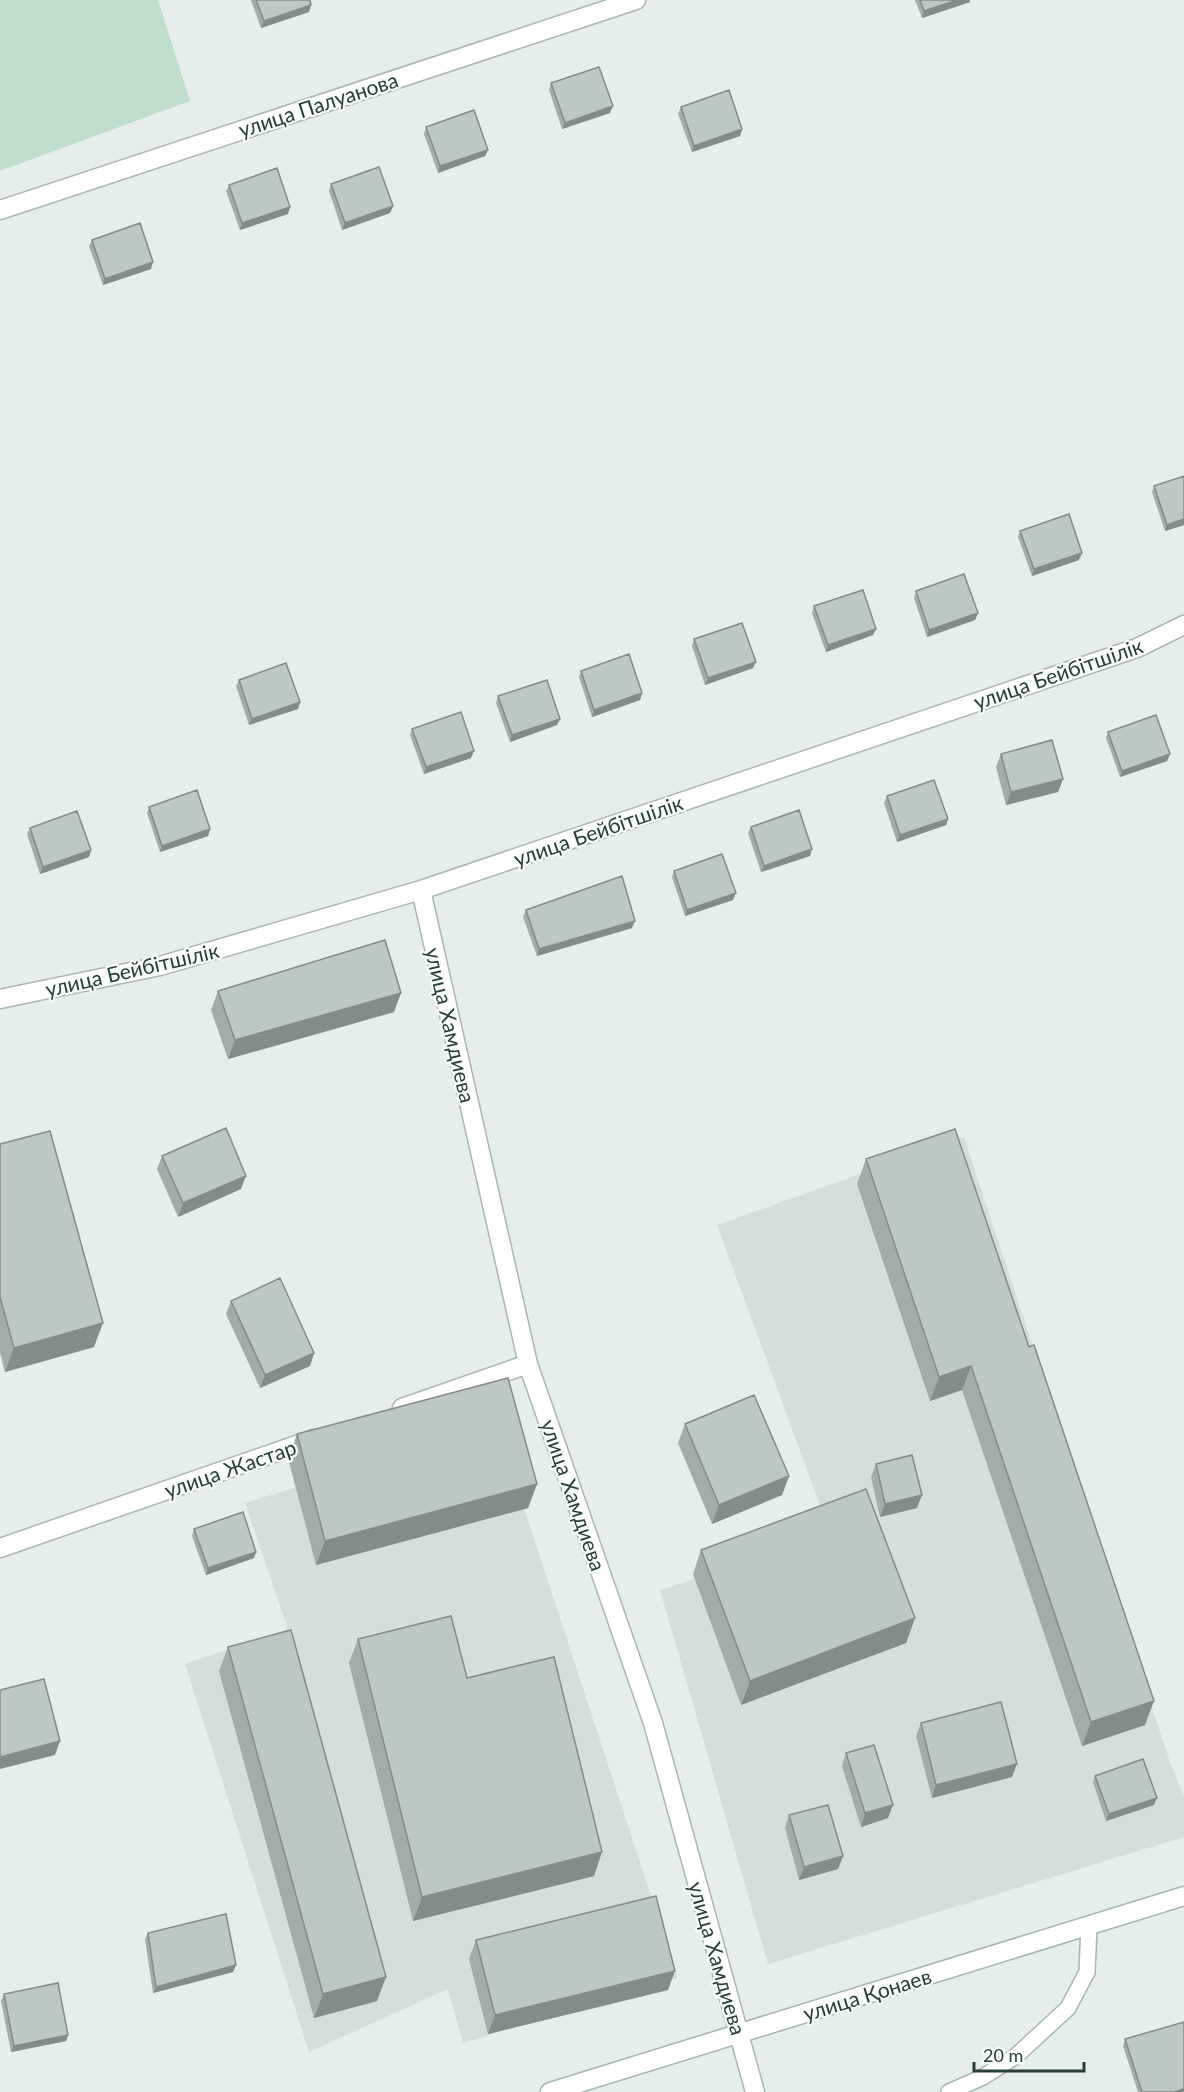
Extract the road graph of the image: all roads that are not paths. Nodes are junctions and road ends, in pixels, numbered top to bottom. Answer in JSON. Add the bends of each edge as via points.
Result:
{"nodes":[{"id":1,"x":636,"y":0,"type":"edge"},
{"id":2,"x":0,"y":210,"type":"edge"},
{"id":3,"x":1184,"y":625,"type":"edge"},
{"id":4,"x":421,"y":890,"type":"junction"},
{"id":5,"x":0,"y":999,"type":"edge"},
{"id":6,"x":528,"y":1364,"type":"junction"},
{"id":7,"x":382,"y":1415,"type":"edge"},
{"id":8,"x":326,"y":1434,"type":"edge"},
{"id":9,"x":0,"y":1548,"type":"edge"},
{"id":10,"x":1184,"y":1896,"type":"edge"},
{"id":11,"x":1089,"y":1925,"type":"junction"},
{"id":12,"x":738,"y":2033,"type":"junction"},
{"id":13,"x":550,"y":2092,"type":"edge"},
{"id":14,"x":755,"y":2092,"type":"edge"},
{"id":15,"x":949,"y":2092,"type":"edge"}],
"edges":[{"from":1,"to":2,"type":"street","name":"улица Палуанова"},
{"from":3,"to":4,"type":"street","name":"улица Бейбітшілік","via":[[1137,648]]},
{"from":4,"to":5,"type":"street","name":"улица Бейбітшілік","via":[[160,966]]},
{"from":4,"to":6,"type":"street","name":"улица Хамдиева"},
{"from":6,"to":7,"type":"street"},
{"from":6,"to":12,"type":"street","name":"улица Хамдиева","via":[[653,1723]]},
{"from":8,"to":9,"type":"street","name":"улица Жастар"},
{"from":10,"to":11,"type":"street","name":"улица Қонаев"},
{"from":11,"to":12,"type":"street","name":"улица Қонаев"},
{"from":11,"to":15,"type":"lane","via":[[1087,1972],[1068,2008],[1016,2056]]},
{"from":12,"to":13,"type":"street","name":"улица Қонаев"},
{"from":12,"to":14,"type":"street","name":"улица Хамдиева"}]}
